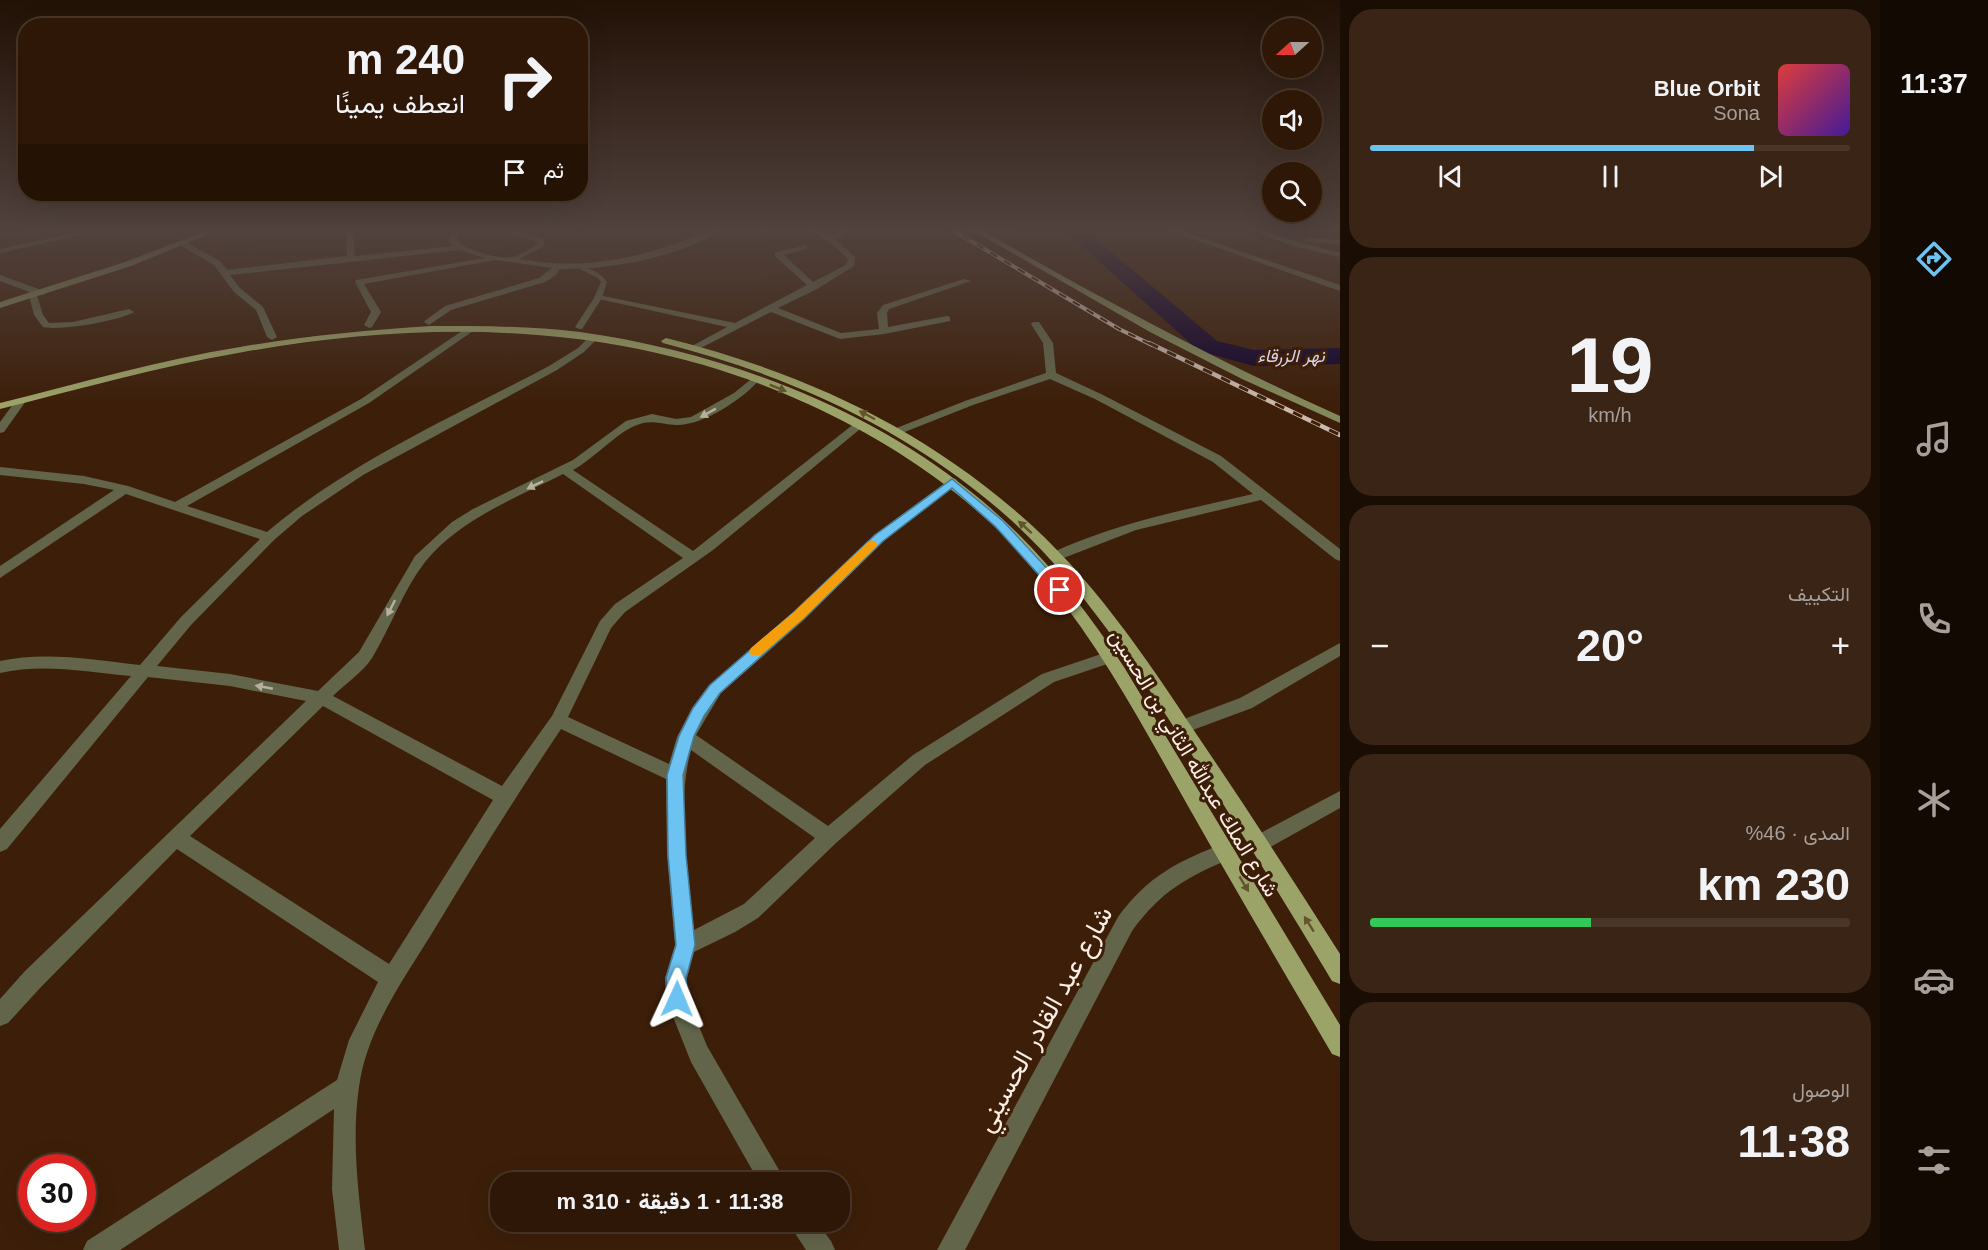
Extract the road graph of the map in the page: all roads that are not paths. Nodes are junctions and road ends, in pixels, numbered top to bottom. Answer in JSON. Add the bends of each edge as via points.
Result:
{"nodes":[{"id":1,"x":19,"y":286,"type":"edge"},
{"id":2,"x":60,"y":286,"type":"edge"},
{"id":3,"x":234,"y":286,"type":"edge"},
{"id":4,"x":361,"y":286,"type":"edge"},
{"id":5,"x":521,"y":286,"type":"edge"},
{"id":6,"x":603,"y":286,"type":"edge"},
{"id":7,"x":950,"y":286,"type":"edge"},
{"id":8,"x":1075,"y":286,"type":"edge"},
{"id":9,"x":814,"y":287,"type":"edge"},
{"id":10,"x":37,"y":294,"type":"junction"},
{"id":11,"x":598,"y":298,"type":"junction"},
{"id":12,"x":0,"y":304,"type":"edge"},
{"id":13,"x":771,"y":308,"type":"junction"},
{"id":14,"x":129,"y":312,"type":"dead end"},
{"id":15,"x":947,"y":319,"type":"dead end"},
{"id":16,"x":429,"y":322,"type":"junction"},
{"id":17,"x":1036,"y":324,"type":"dead end"},
{"id":18,"x":369,"y":325,"type":"junction"},
{"id":19,"x":736,"y":326,"type":"junction"},
{"id":20,"x":579,"y":327,"type":"junction"},
{"id":21,"x":471,"y":329,"type":"junction"},
{"id":22,"x":884,"y":331,"type":"junction"},
{"id":23,"x":272,"y":337,"type":"junction"},
{"id":24,"x":594,"y":337,"type":"junction"},
{"id":25,"x":666,"y":346,"type":"junction"},
{"id":26,"x":695,"y":348,"type":"junction"},
{"id":27,"x":1051,"y":375,"type":"junction"},
{"id":28,"x":755,"y":379,"type":"junction"},
{"id":29,"x":64,"y":386,"type":"junction"},
{"id":30,"x":0,"y":398,"type":"edge"},
{"id":31,"x":21,"y":401,"type":"junction"},
{"id":32,"x":0,"y":406,"type":"edge"},
{"id":33,"x":1340,"y":420,"type":"edge"},
{"id":34,"x":859,"y":425,"type":"junction"},
{"id":35,"x":0,"y":430,"type":"edge"},
{"id":36,"x":898,"y":431,"type":"junction"},
{"id":37,"x":565,"y":470,"type":"junction"},
{"id":38,"x":0,"y":471,"type":"edge"},
{"id":39,"x":952,"y":482,"type":"junction"},
{"id":40,"x":124,"y":489,"type":"junction"},
{"id":41,"x":1264,"y":495,"type":"junction"},
{"id":42,"x":175,"y":507,"type":"junction"},
{"id":43,"x":268,"y":537,"type":"junction"},
{"id":44,"x":1056,"y":556,"type":"junction"},
{"id":45,"x":1340,"y":556,"type":"edge"},
{"id":46,"x":693,"y":558,"type":"junction"},
{"id":47,"x":0,"y":573,"type":"edge"},
{"id":48,"x":1340,"y":649,"type":"edge"},
{"id":49,"x":1110,"y":657,"type":"junction"},
{"id":50,"x":0,"y":667,"type":"edge"},
{"id":51,"x":143,"y":671,"type":"junction"},
{"id":52,"x":322,"y":698,"type":"junction"},
{"id":53,"x":558,"y":720,"type":"junction"},
{"id":54,"x":1182,"y":727,"type":"junction"},
{"id":55,"x":686,"y":736,"type":"junction"},
{"id":56,"x":675,"y":775,"type":"junction"},
{"id":57,"x":504,"y":798,"type":"junction"},
{"id":58,"x":1340,"y":799,"type":"edge"},
{"id":59,"x":829,"y":837,"type":"junction"},
{"id":60,"x":176,"y":838,"type":"junction"},
{"id":61,"x":0,"y":843,"type":"edge"},
{"id":62,"x":1258,"y":844,"type":"junction"},
{"id":63,"x":1225,"y":852,"type":"junction"},
{"id":64,"x":685,"y":945,"type":"junction"},
{"id":65,"x":1340,"y":973,"type":"edge"},
{"id":66,"x":392,"y":980,"type":"junction"},
{"id":67,"x":0,"y":1015,"type":"edge"},
{"id":68,"x":1340,"y":1046,"type":"edge"},
{"id":69,"x":347,"y":1088,"type":"junction"},
{"id":70,"x":767,"y":1172,"type":"edge"},
{"id":71,"x":808,"y":1232,"type":"edge"},
{"id":72,"x":96,"y":1250,"type":"edge"},
{"id":73,"x":352,"y":1250,"type":"edge"},
{"id":74,"x":822,"y":1250,"type":"edge"},
{"id":75,"x":950,"y":1250,"type":"edge"}],
"edges":[{"from":1,"to":10,"type":"street"},
{"from":2,"to":10,"type":"street"},
{"from":3,"to":23,"type":"street","via":[[260,309]]},
{"from":4,"to":18,"type":"street","via":[[376,312]]},
{"from":5,"to":16,"type":"street","via":[[448,308]]},
{"from":6,"to":11,"type":"lane"},
{"from":7,"to":22,"type":"street","via":[[886,307],[882,313]]},
{"from":8,"to":33,"type":"street","via":[[1186,347]]},
{"from":9,"to":13,"type":"street"},
{"from":10,"to":12,"type":"street"},
{"from":10,"to":14,"type":"street","via":[[40,319],[51,327]]},
{"from":11,"to":19,"type":"street"},
{"from":11,"to":20,"type":"lane"},
{"from":13,"to":19,"type":"street"},
{"from":13,"to":22,"type":"street","via":[[833,335]]},
{"from":15,"to":22,"type":"street"},
{"from":16,"to":18,"type":"main road","name":"شارع الملك عبدالله الثاني بن الحسين"},
{"from":16,"to":20,"type":"main road","name":"شارع الملك عبدالله الثاني بن الحسين"},
{"from":17,"to":27,"type":"street","via":[[1048,343]]},
{"from":18,"to":23,"type":"main road","name":"شارع الملك عبدالله الثاني بن الحسين"},
{"from":19,"to":26,"type":"street"},
{"from":20,"to":25,"type":"main road","name":"شارع الملك عبدالله الثاني بن الحسين","via":[[622,332]]},
{"from":21,"to":24,"type":"main road","name":"شارع الملك عبدالله الثاني بن الحسين"},
{"from":21,"to":29,"type":"main road","name":"شارع الملك عبدالله الثاني بن الحسين","via":[[361,334],[271,345]]},
{"from":21,"to":42,"type":"street","via":[[365,401]]},
{"from":23,"to":29,"type":"main road","name":"شارع الملك عبدالله الثاني بن الحسين","via":[[182,354]]},
{"from":24,"to":25,"type":"main road","name":"شارع الملك عبدالله الثاني بن الحسين"},
{"from":24,"to":43,"type":"street","via":[[553,368],[358,472]]},
{"from":25,"to":26,"type":"main road","name":"شارع الملك عبدالله الثاني بن الحسين"},
{"from":25,"to":28,"type":"main road","name":"شارع الملك عبدالله الثاني بن الحسين"},
{"from":36,"to":26,"type":"main road","name":"شارع الملك عبدالله الثاني بن الحسين","one_way":true,"via":[[822,393]]},
{"from":27,"to":36,"type":"street"},
{"from":27,"to":41,"type":"street","via":[[1217,459]]},
{"from":28,"to":34,"type":"main road","name":"شارع الملك عبدالله الثاني بن الحسين","one_way":true},
{"from":28,"to":37,"type":"street","one_way":true,"via":[[738,395],[694,420],[676,422],[652,417],[630,423]]},
{"from":29,"to":30,"type":"main road","name":"شارع الملك عبدالله الثاني بن الحسين"},
{"from":29,"to":31,"type":"main road","name":"شارع الملك عبدالله الثاني بن الحسين"},
{"from":31,"to":32,"type":"main road","name":"شارع الملك عبدالله الثاني بن الحسين"},
{"from":31,"to":35,"type":"street"},
{"from":34,"to":39,"type":"main road","name":"شارع الملك عبدالله الثاني بن الحسين","via":[[906,450]]},
{"from":34,"to":46,"type":"street"},
{"from":44,"to":36,"type":"main road","name":"شارع الملك عبدالله الثاني بن الحسين","one_way":true,"via":[[964,474]]},
{"from":37,"to":46,"type":"street"},
{"from":37,"to":52,"type":"street","one_way":true,"via":[[478,512],[438,540],[407,579],[365,656]]},
{"from":38,"to":40,"type":"street","via":[[84,480]]},
{"from":39,"to":49,"type":"main road","name":"شارع الملك عبدالله الثاني بن الحسين","via":[[1031,557],[1069,600]]},
{"from":39,"to":55,"type":"street","via":[[879,538],[798,616],[737,667],[715,689]]},
{"from":40,"to":42,"type":"street"},
{"from":40,"to":47,"type":"street"},
{"from":41,"to":44,"type":"street","via":[[1143,524],[1077,545]]},
{"from":41,"to":45,"type":"street"},
{"from":42,"to":43,"type":"street"},
{"from":43,"to":51,"type":"street"},
{"from":44,"to":54,"type":"main road","name":"شارع الملك عبدالله الثاني بن الحسين","via":[[1110,621]]},
{"from":46,"to":53,"type":"street","via":[[620,608],[605,625]]},
{"from":48,"to":54,"type":"street","via":[[1246,703]]},
{"from":49,"to":59,"type":"street","via":[[1060,673],[1022,693],[919,760]]},
{"from":49,"to":63,"type":"main road","name":"شارع الملك عبدالله الثاني بن الحسين"},
{"from":50,"to":51,"type":"street","via":[[49,662]]},
{"from":52,"to":51,"type":"street","one_way":true,"via":[[230,680]]},
{"from":51,"to":61,"type":"street"},
{"from":52,"to":57,"type":"street"},
{"from":52,"to":60,"type":"street"},
{"from":53,"to":56,"type":"street"},
{"from":53,"to":57,"type":"street"},
{"from":54,"to":62,"type":"main road","name":"شارع الملك عبدالله الثاني بن الحسين"},
{"from":55,"to":56,"type":"street"},
{"from":55,"to":59,"type":"street"},
{"from":56,"to":64,"type":"street"},
{"from":57,"to":66,"type":"street"},
{"from":58,"to":62,"type":"street"},
{"from":59,"to":64,"type":"street","via":[[752,911]]},
{"from":60,"to":66,"type":"street"},
{"from":60,"to":67,"type":"street"},
{"from":65,"to":62,"type":"main road","name":"شارع الملك عبدالله الثاني بن الحسين","one_way":true},
{"from":63,"to":68,"type":"main road","name":"شارع الملك عبدالله الثاني بن الحسين","one_way":true},
{"from":63,"to":75,"type":"street","name":"شارع عبد القادر الحسيني","via":[[1178,872],[1154,889],[1137,909],[1104,962]]},
{"from":64,"to":70,"type":"street","via":[[676,978],[682,1017],[717,1087]]},
{"from":66,"to":69,"type":"street","via":[[357,1048]]},
{"from":69,"to":72,"type":"street"},
{"from":69,"to":73,"type":"street","via":[[345,1190]]},
{"from":71,"to":74,"type":"street"}]}
